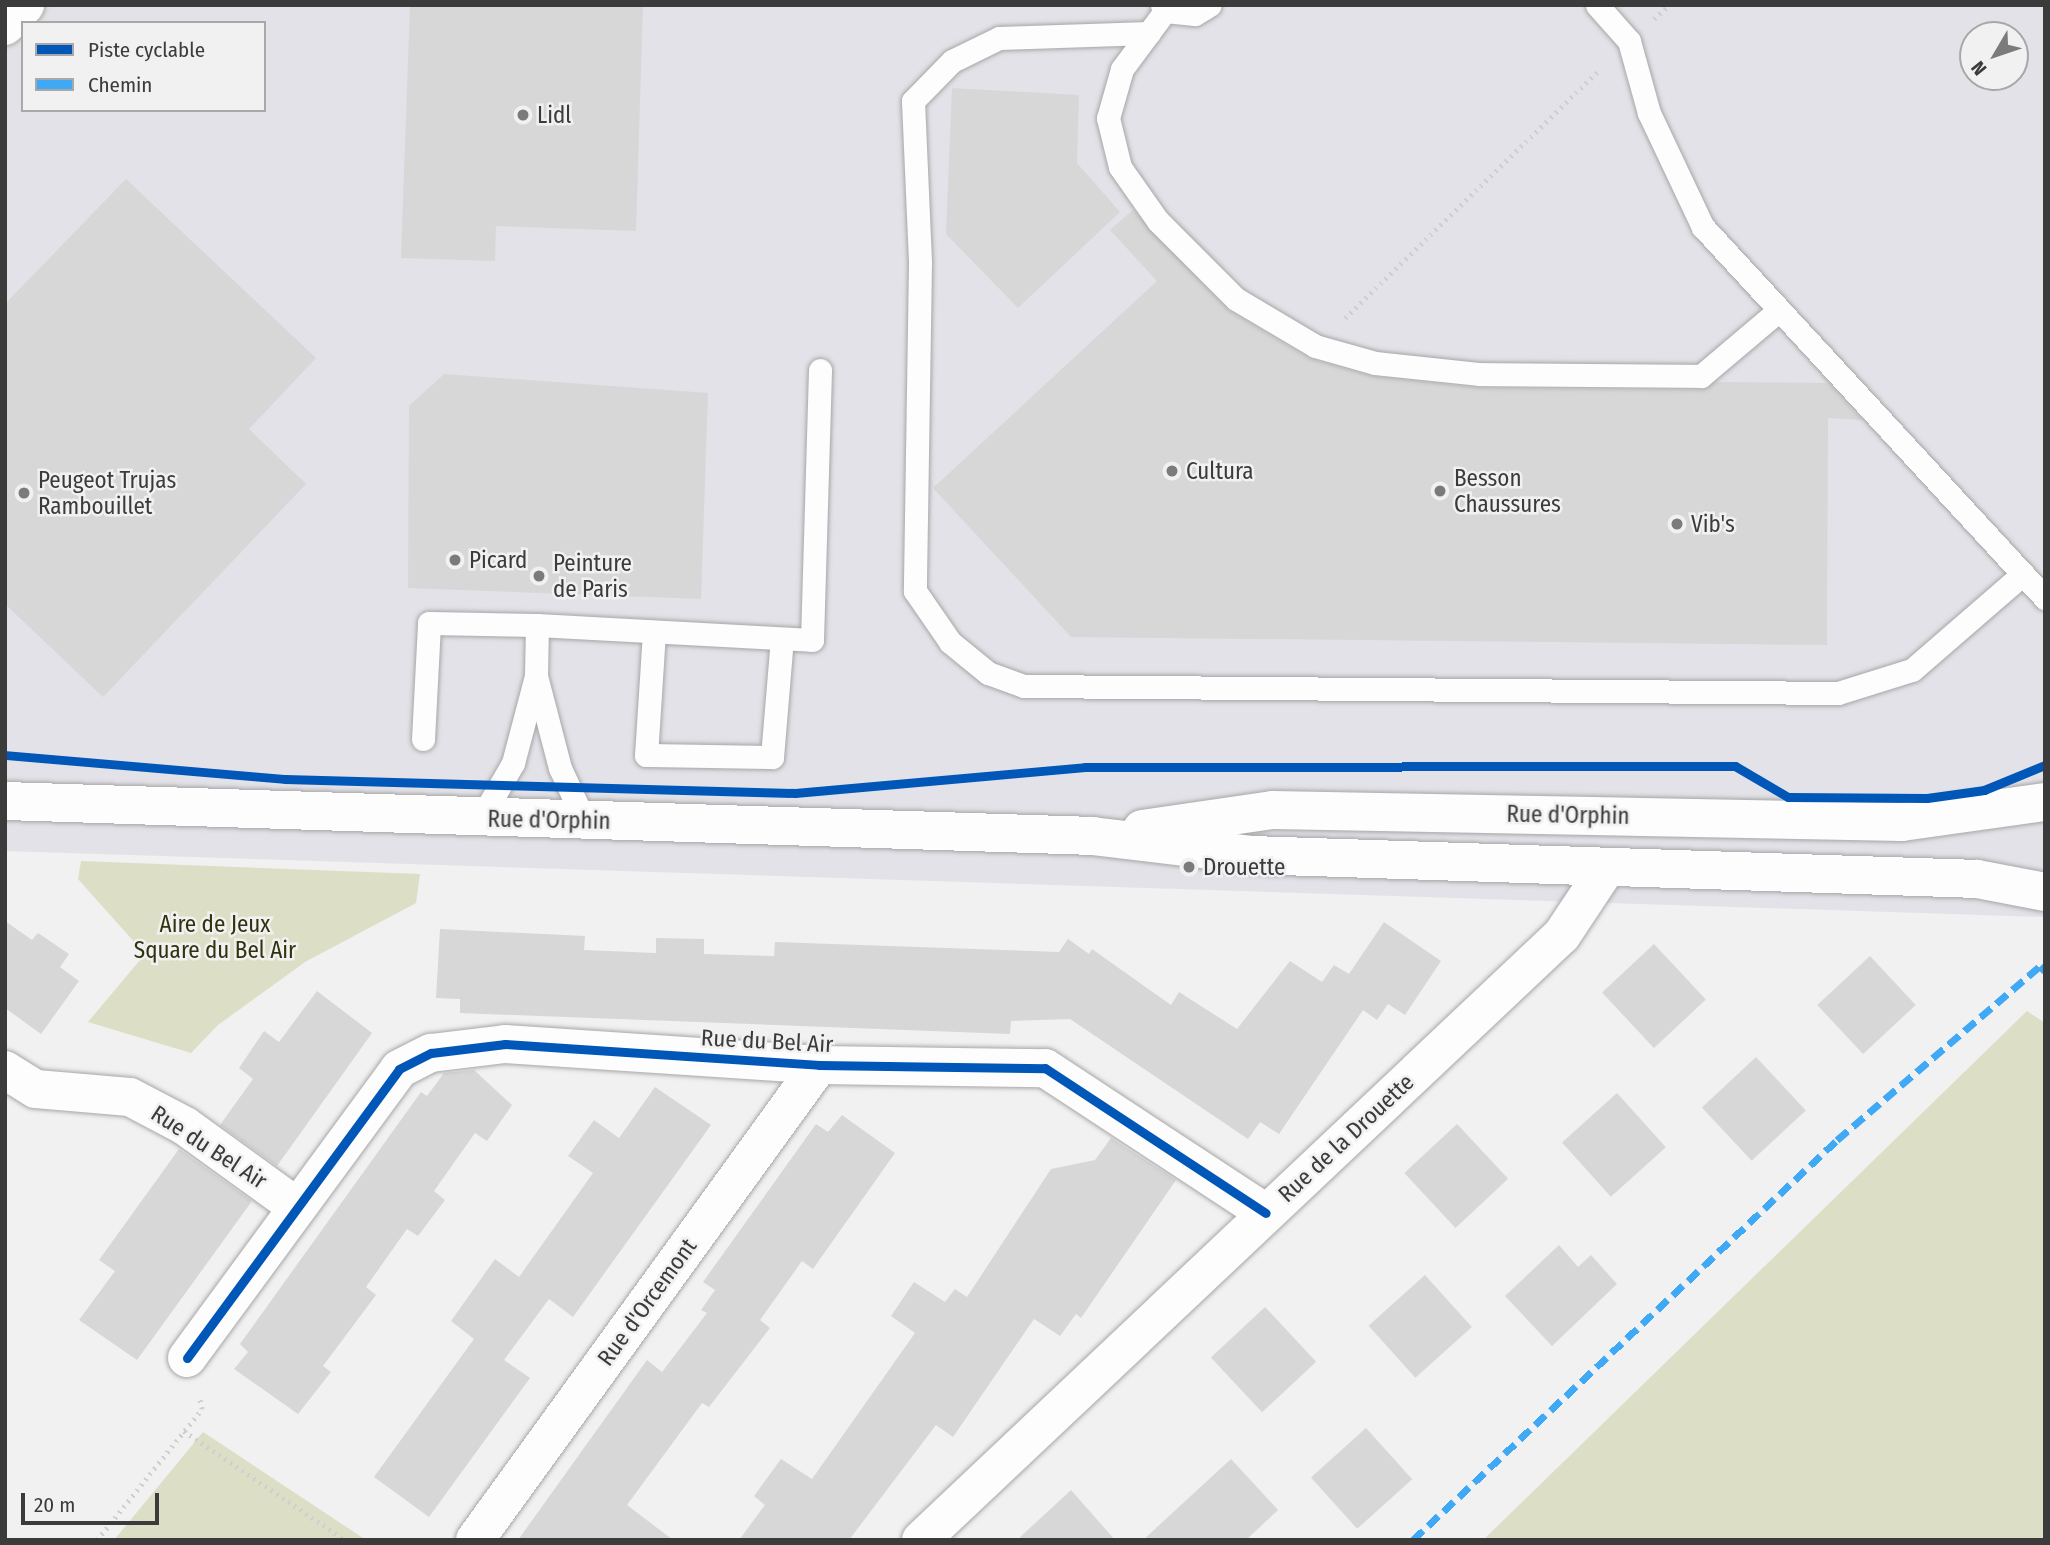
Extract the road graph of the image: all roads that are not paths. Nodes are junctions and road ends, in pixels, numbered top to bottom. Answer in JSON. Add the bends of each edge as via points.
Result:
{"nodes":[{"id":1,"x":25,"y":5,"type":"edge"},
{"id":2,"x":1210,"y":5,"type":"edge"},
{"id":3,"x":1597,"y":5,"type":"edge"},
{"id":4,"x":1164,"y":8,"type":"edge"},
{"id":5,"x":5,"y":26,"type":"edge"},
{"id":6,"x":1149,"y":33,"type":"junction"},
{"id":7,"x":1778,"y":311,"type":"junction"},
{"id":8,"x":820,"y":370,"type":"dead end"},
{"id":9,"x":2023,"y":574,"type":"junction"},
{"id":10,"x":2045,"y":598,"type":"edge"},
{"id":11,"x":537,"y":625,"type":"junction"},
{"id":12,"x":654,"y":632,"type":"junction"},
{"id":13,"x":782,"y":639,"type":"junction"},
{"id":14,"x":536,"y":676,"type":"junction"},
{"id":15,"x":423,"y":739,"type":"dead end"},
{"id":16,"x":5,"y":801,"type":"edge"},
{"id":17,"x":2045,"y":802,"type":"edge"},
{"id":18,"x":1627,"y":816,"type":"junction"},
{"id":19,"x":481,"y":818,"type":"junction"},
{"id":20,"x":584,"y":820,"type":"junction"},
{"id":21,"x":1092,"y":836,"type":"junction"},
{"id":22,"x":1605,"y":870,"type":"junction"},
{"id":23,"x":2045,"y":892,"type":"edge"},
{"id":24,"x":819,"y":1065,"type":"junction"},
{"id":25,"x":5,"y":1070,"type":"edge"},
{"id":26,"x":295,"y":1205,"type":"junction"},
{"id":27,"x":1266,"y":1213,"type":"junction"},
{"id":28,"x":187,"y":1358,"type":"road end"},
{"id":29,"x":475,"y":1540,"type":"edge"},
{"id":30,"x":921,"y":1540,"type":"edge"}],
"edges":[{"from":1,"to":5,"type":"street"},
{"from":2,"to":4,"type":"lane","via":[[1195,15]]},
{"from":3,"to":7,"type":"lane","via":[[1629,41],[1649,113],[1703,227]]},
{"from":4,"to":6,"type":"lane"},
{"from":6,"to":7,"type":"lane","via":[[1122,69],[1108,118],[1119,167],[1158,221],[1236,299],[1315,346],[1375,363],[1549,375],[1701,376]]},
{"from":6,"to":9,"type":"lane","via":[[999,37],[952,61],[913,101],[920,263],[915,591],[950,642],[988,673],[1024,686],[1838,693],[1912,670]]},
{"from":7,"to":9,"type":"lane"},
{"from":8,"to":13,"type":"lane","via":[[812,640]]},
{"from":9,"to":10,"type":"lane"},
{"from":11,"to":12,"type":"lane"},
{"from":11,"to":14,"type":"lane"},
{"from":11,"to":15,"type":"lane","via":[[429,623]]},
{"from":12,"to":13,"type":"lane"},
{"from":12,"to":13,"type":"lane","via":[[646,755],[772,757]]},
{"from":14,"to":19,"type":"lane","via":[[513,763]]},
{"from":14,"to":20,"type":"lane","via":[[559,768]]},
{"from":16,"to":19,"type":"street","name":"Rue d'Orphin"},
{"from":17,"to":18,"type":"street","name":"Rue d'Orphin","via":[[1902,822]]},
{"from":18,"to":21,"type":"street","name":"Rue d'Orphin","via":[[1273,810]]},
{"from":18,"to":22,"type":"street","name":"Rue de la Drouette"},
{"from":19,"to":20,"type":"street","name":"Rue d'Orphin"},
{"from":20,"to":21,"type":"street","name":"Rue d'Orphin"},
{"from":21,"to":22,"type":"street","name":"Rue d'Orphin","via":[[1251,855]]},
{"from":22,"to":23,"type":"street","name":"Rue d'Orphin","via":[[1976,879]]},
{"from":22,"to":27,"type":"street","name":"Rue de la Drouette","via":[[1562,935]]},
{"from":24,"to":26,"type":"street","name":"Rue du Bel Air","via":[[505,1044],[431,1052],[399,1069]]},
{"from":24,"to":27,"type":"street","name":"Rue du Bel Air","via":[[1045,1068]]},
{"from":24,"to":29,"type":"street","name":"Rue d'Orcemont"},
{"from":25,"to":26,"type":"street","name":"Rue du Bel Air","via":[[36,1089],[130,1097],[185,1126]]},
{"from":26,"to":28,"type":"street"},
{"from":27,"to":30,"type":"street","name":"Rue de la Drouette"}]}
